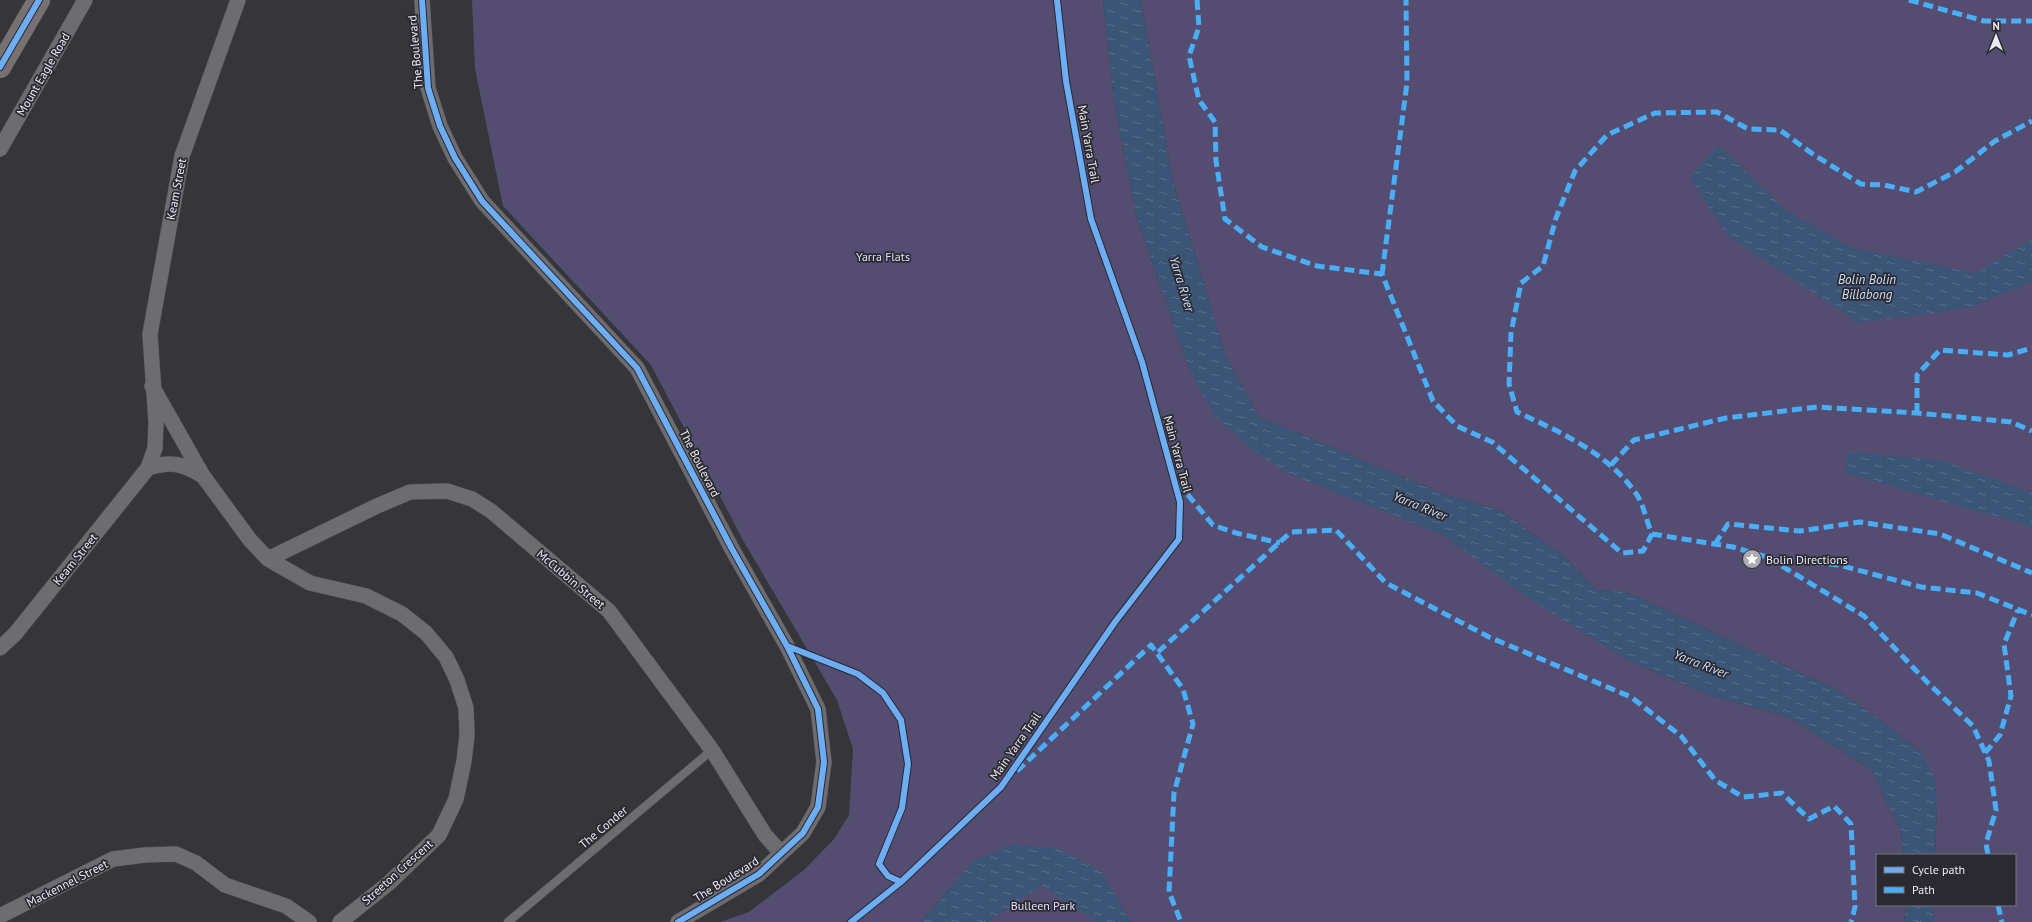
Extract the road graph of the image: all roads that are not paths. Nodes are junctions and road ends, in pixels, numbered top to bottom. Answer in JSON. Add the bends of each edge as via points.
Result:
{"nodes":[{"id":1,"x":39,"y":0,"type":"edge"},
{"id":2,"x":86,"y":0,"type":"edge"},
{"id":3,"x":238,"y":0,"type":"edge"},
{"id":4,"x":422,"y":0,"type":"edge"},
{"id":5,"x":0,"y":67,"type":"edge"},
{"id":6,"x":0,"y":149,"type":"edge"},
{"id":7,"x":152,"y":386,"type":"junction"},
{"id":8,"x":148,"y":468,"type":"junction"},
{"id":9,"x":203,"y":476,"type":"junction"},
{"id":10,"x":268,"y":559,"type":"junction"},
{"id":11,"x":0,"y":648,"type":"edge"},
{"id":12,"x":712,"y":750,"type":"junction"},
{"id":13,"x":781,"y":853,"type":"junction"},
{"id":14,"x":0,"y":916,"type":"edge"},
{"id":15,"x":309,"y":922,"type":"edge"},
{"id":16,"x":340,"y":922,"type":"edge"},
{"id":17,"x":508,"y":922,"type":"edge"},
{"id":18,"x":678,"y":922,"type":"edge"}],
"edges":[{"from":1,"to":5,"type":"main road"},
{"from":2,"to":6,"type":"street","name":"Mount Eagle Road"},
{"from":3,"to":7,"type":"street","name":"Keam Street","via":[[182,156],[150,334]]},
{"from":4,"to":13,"type":"street","name":"The Boulevard","via":[[428,88],[440,126],[455,158],[482,201],[637,368],[732,549],[787,646],[818,709],[824,762],[818,807],[803,833]]},
{"from":7,"to":8,"type":"street","name":"Keam Street","via":[[156,422],[155,448]]},
{"from":7,"to":9,"type":"street","name":"Keam Street"},
{"from":8,"to":9,"type":"street","via":[[174,463],[188,467]]},
{"from":8,"to":11,"type":"street","name":"Keam Street","via":[[15,634]]},
{"from":9,"to":10,"type":"street","name":"Streeton Crescent","via":[[250,540]]},
{"from":10,"to":12,"type":"street","name":"McCubbin Street","via":[[410,492],[447,491],[472,499],[491,511],[609,611]]},
{"from":10,"to":16,"type":"street","name":"Streeton Crescent","via":[[310,583],[366,596],[402,614],[426,633],[446,656],[466,708],[467,735],[456,799],[439,835],[389,883]]},
{"from":12,"to":13,"type":"street","name":"McCubbin Street","via":[[765,835]]},
{"from":12,"to":17,"type":"lane","name":"The Conder"},
{"from":13,"to":18,"type":"street","name":"The Boulevard","via":[[759,874]]},
{"from":14,"to":15,"type":"street","name":"Mackennel Street","via":[[113,859],[176,854],[196,864],[225,886],[286,906]]}]}
